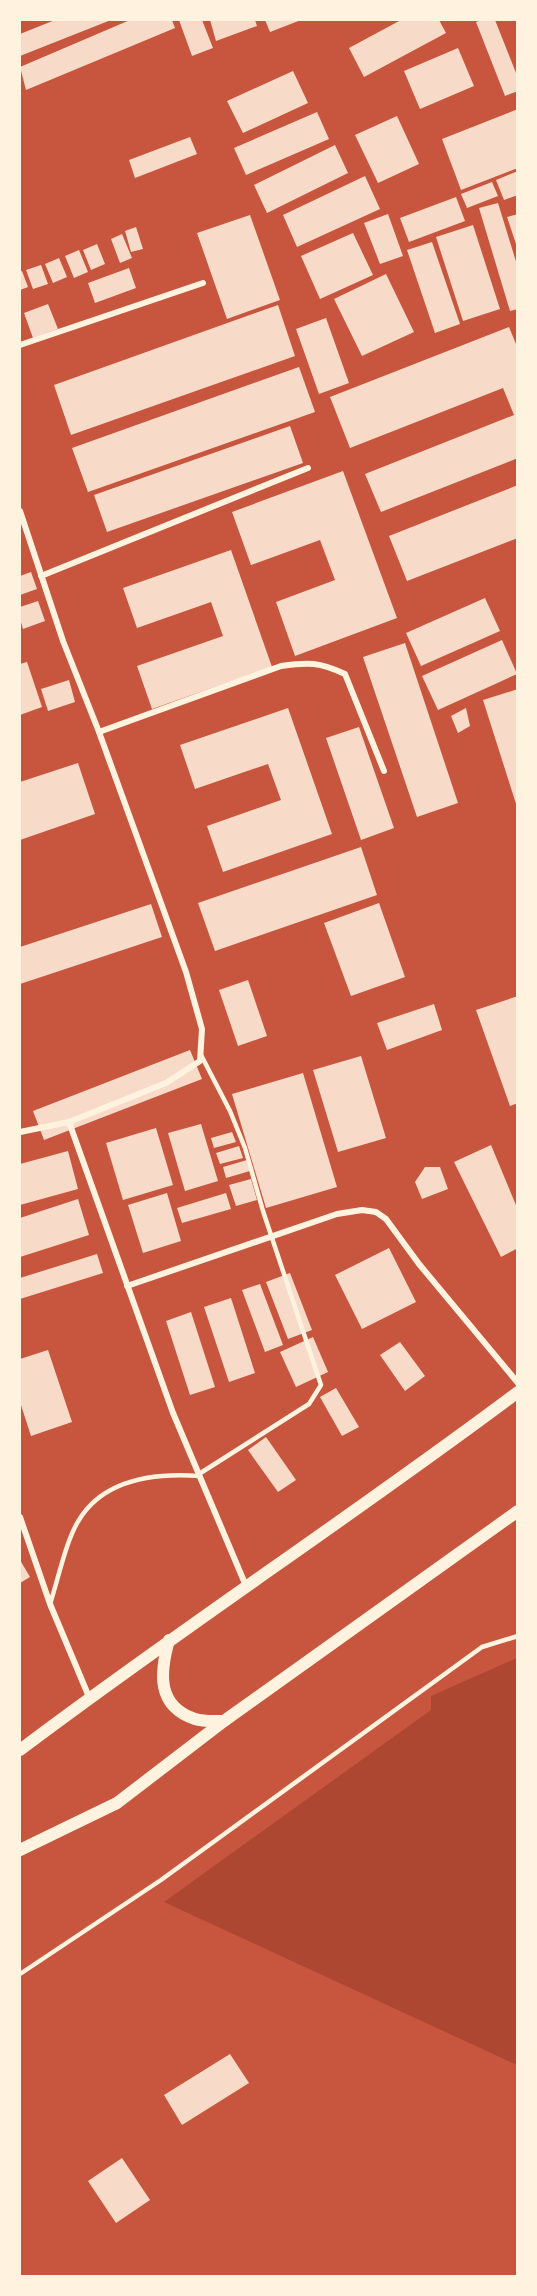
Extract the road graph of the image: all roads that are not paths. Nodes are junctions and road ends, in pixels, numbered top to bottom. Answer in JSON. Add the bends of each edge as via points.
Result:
{"nodes":[{"id":1,"x":203,"y":283,"type":"dead end"},
{"id":2,"x":20,"y":345,"type":"edge"},
{"id":3,"x":308,"y":468,"type":"dead end"},
{"id":4,"x":20,"y":511,"type":"edge"},
{"id":5,"x":41,"y":576,"type":"junction"},
{"id":6,"x":99,"y":732,"type":"junction"},
{"id":7,"x":384,"y":771,"type":"dead end"},
{"id":8,"x":200,"y":1053,"type":"junction"},
{"id":9,"x":69,"y":1122,"type":"junction"},
{"id":10,"x":20,"y":1132,"type":"edge"},
{"id":11,"x":272,"y":1238,"type":"junction"},
{"id":12,"x":127,"y":1286,"type":"junction"},
{"id":13,"x":518,"y":1383,"type":"edge"},
{"id":14,"x":518,"y":1392,"type":"edge"},
{"id":15,"x":199,"y":1475,"type":"junction"},
{"id":16,"x":518,"y":1511,"type":"edge"},
{"id":17,"x":20,"y":1517,"type":"edge"},
{"id":18,"x":246,"y":1586,"type":"junction"},
{"id":19,"x":50,"y":1604,"type":"junction"},
{"id":20,"x":518,"y":1636,"type":"edge"},
{"id":21,"x":169,"y":1640,"type":"junction"},
{"id":22,"x":89,"y":1697,"type":"junction"},
{"id":23,"x":224,"y":1721,"type":"junction"},
{"id":24,"x":20,"y":1750,"type":"edge"},
{"id":25,"x":20,"y":1850,"type":"edge"},
{"id":26,"x":20,"y":1974,"type":"edge"}],
"edges":[{"from":1,"to":2,"type":"street"},
{"from":3,"to":5,"type":"street"},
{"from":4,"to":5,"type":"street"},
{"from":5,"to":6,"type":"street"},
{"from":6,"to":7,"type":"street","via":[[281,666],[323,664],[345,674]]},
{"from":6,"to":8,"type":"street","via":[[186,972],[202,1029]]},
{"from":8,"to":9,"type":"street","via":[[200,1061],[166,1083]]},
{"from":8,"to":11,"type":"lane","via":[[245,1148]]},
{"from":9,"to":10,"type":"street"},
{"from":9,"to":12,"type":"street"},
{"from":11,"to":12,"type":"street"},
{"from":11,"to":13,"type":"street","via":[[337,1214],[376,1212],[386,1219]]},
{"from":11,"to":15,"type":"lane","via":[[321,1385],[309,1404]]},
{"from":12,"to":15,"type":"street"},
{"from":14,"to":18,"type":"main road"},
{"from":15,"to":18,"type":"street"},
{"from":15,"to":19,"type":"lane","via":[[149,1476],[98,1498],[78,1521]]},
{"from":16,"to":23,"type":"main road"},
{"from":17,"to":19,"type":"street"},
{"from":18,"to":21,"type":"main road"},
{"from":19,"to":22,"type":"street"},
{"from":20,"to":26,"type":"lane","via":[[482,1647],[161,1880]]},
{"from":21,"to":22,"type":"main road"},
{"from":21,"to":23,"type":"main road","via":[[162,1665],[168,1697],[179,1711],[197,1720]]},
{"from":22,"to":24,"type":"main road"},
{"from":23,"to":25,"type":"main road","via":[[117,1803]]}]}
